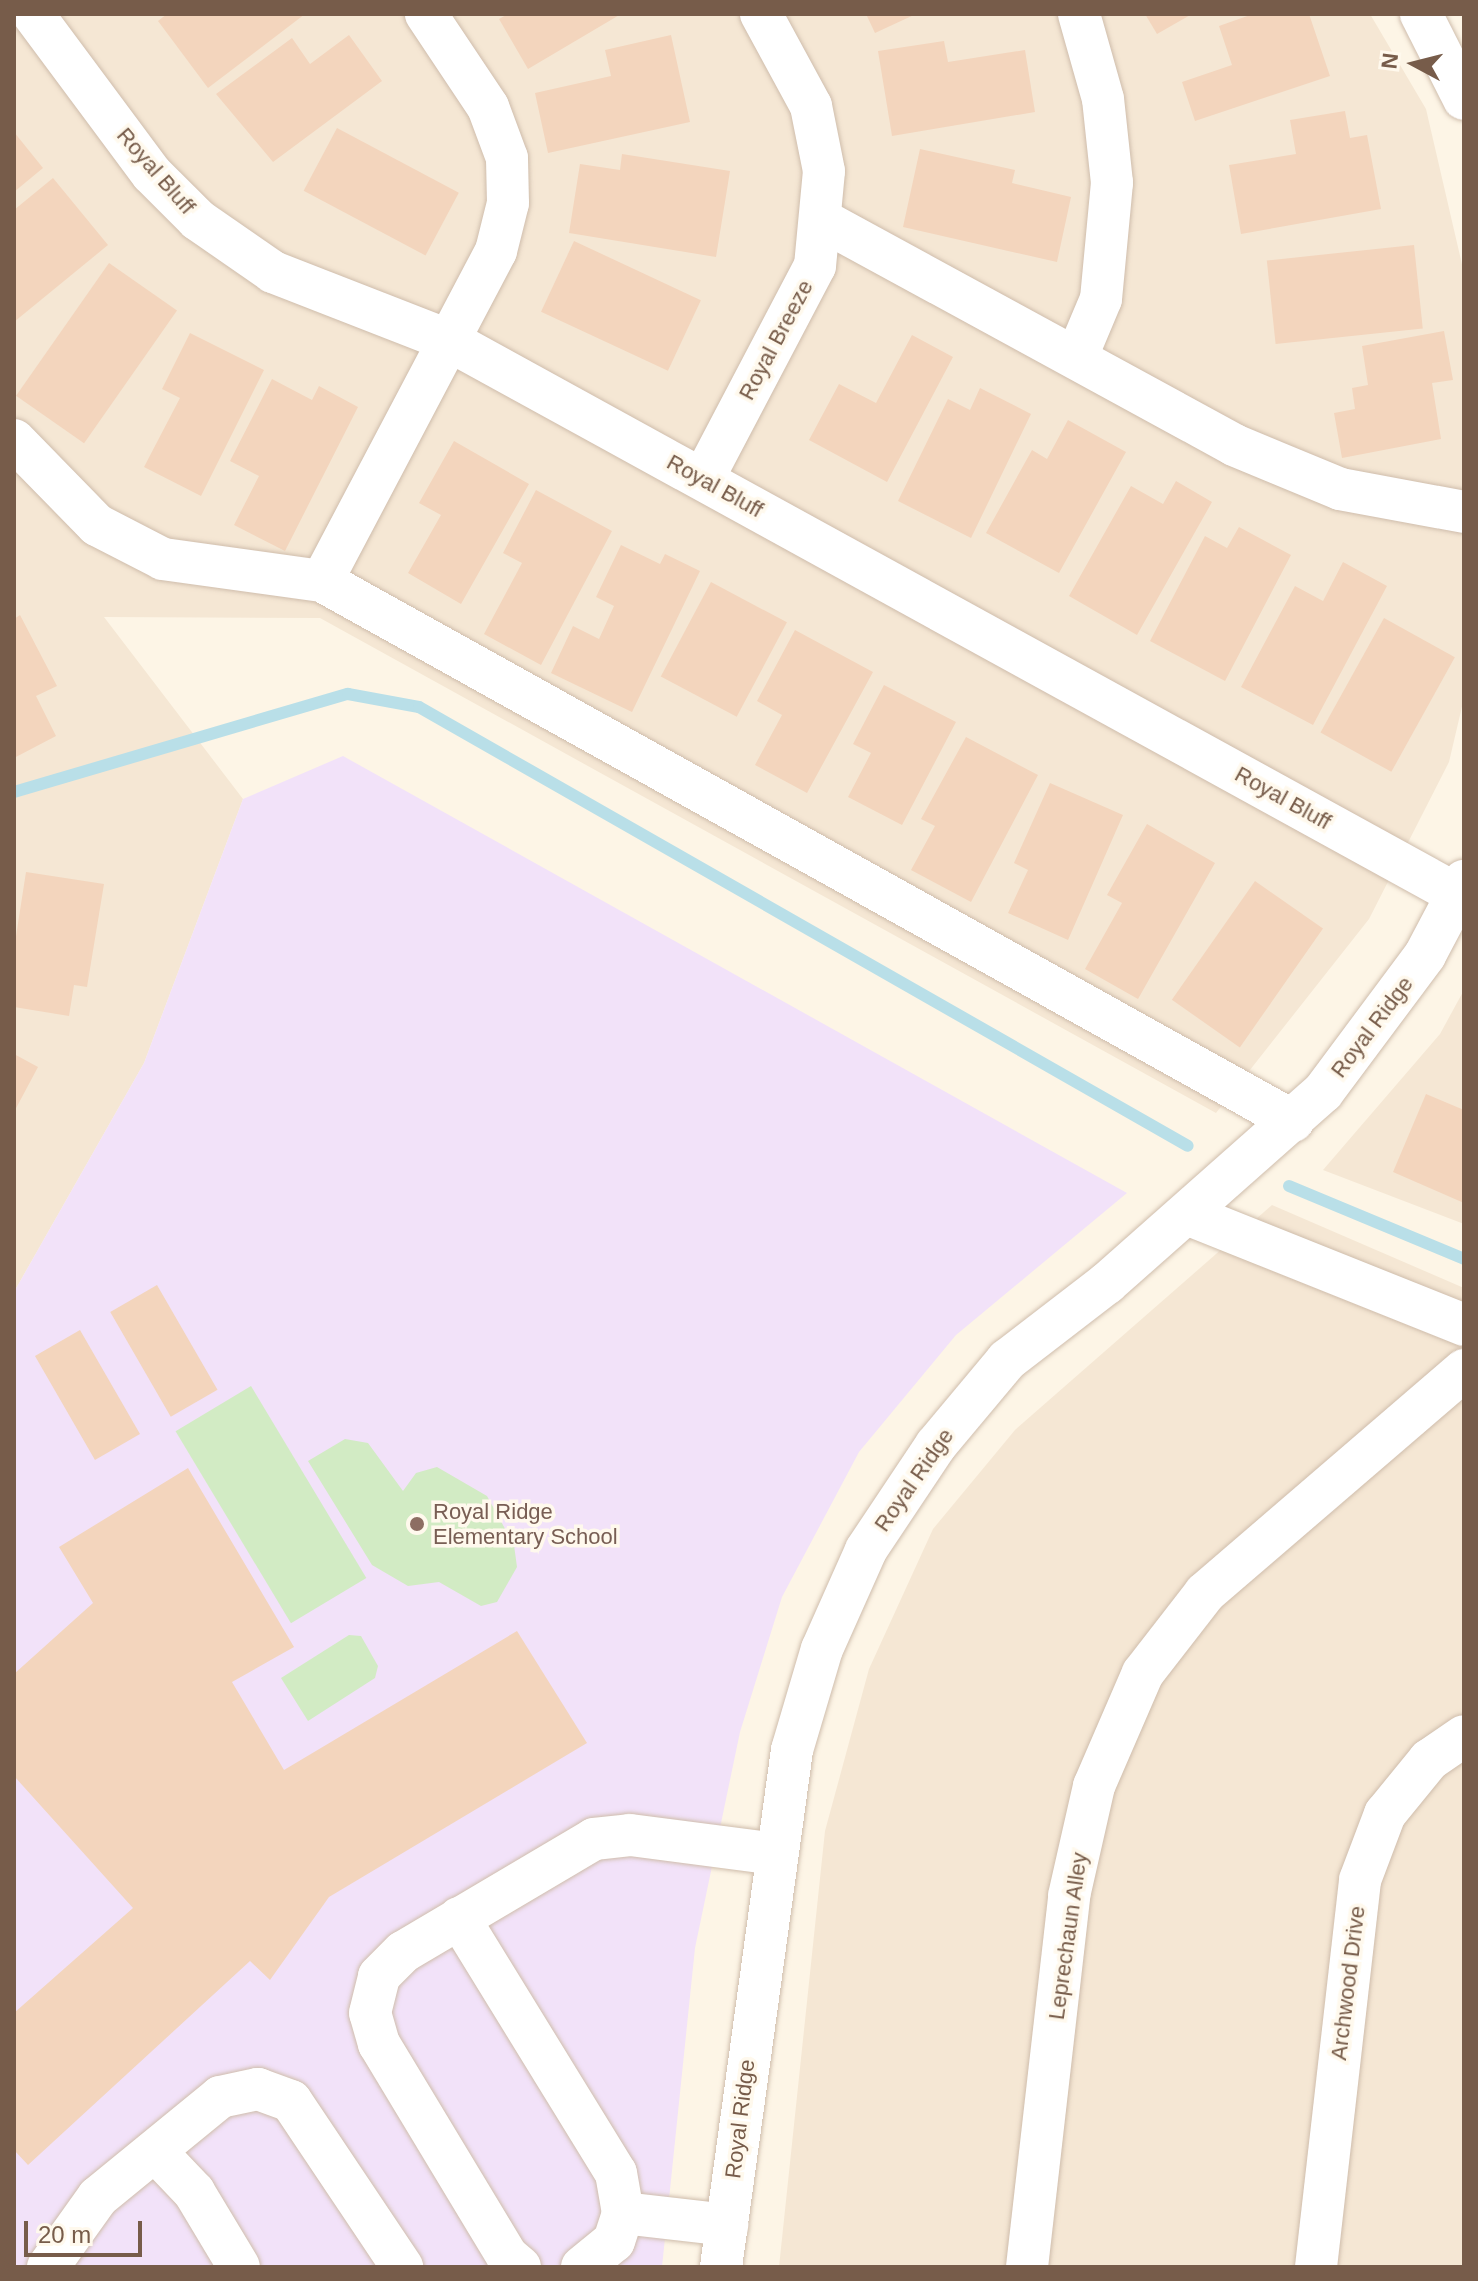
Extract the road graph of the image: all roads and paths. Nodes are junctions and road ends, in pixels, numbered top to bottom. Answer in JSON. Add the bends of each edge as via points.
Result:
{"nodes":[{"id":1,"x":33,"y":14,"type":"edge"},
{"id":2,"x":426,"y":14,"type":"edge"},
{"id":3,"x":761,"y":14,"type":"edge"},
{"id":4,"x":1079,"y":14,"type":"edge"},
{"id":5,"x":1421,"y":14,"type":"edge"},
{"id":6,"x":1464,"y":99,"type":"edge"},
{"id":7,"x":820,"y":219,"type":"junction"},
{"id":8,"x":450,"y":341,"type":"junction"},
{"id":9,"x":1077,"y":356,"type":"junction"},
{"id":10,"x":14,"y":440,"type":"edge"},
{"id":11,"x":703,"y":479,"type":"junction"},
{"id":12,"x":1464,"y":512,"type":"edge"},
{"id":13,"x":322,"y":581,"type":"junction"},
{"id":14,"x":1461,"y":888,"type":"edge"},
{"id":15,"x":1293,"y":1121,"type":"junction"},
{"id":16,"x":1187,"y":1214,"type":"junction"},
{"id":17,"x":1464,"y":1325,"type":"edge"},
{"id":18,"x":1464,"y":1370,"type":"edge"},
{"id":19,"x":1464,"y":1736,"type":"edge"},
{"id":20,"x":776,"y":1854,"type":"junction"},
{"id":21,"x":459,"y":1918,"type":"junction"},
{"id":22,"x":155,"y":2151,"type":"junction"},
{"id":23,"x":623,"y":2213,"type":"junction"},
{"id":24,"x":727,"y":2225,"type":"junction"},
{"id":25,"x":48,"y":2267,"type":"edge"},
{"id":26,"x":239,"y":2267,"type":"edge"},
{"id":27,"x":402,"y":2267,"type":"edge"},
{"id":28,"x":520,"y":2267,"type":"edge"},
{"id":29,"x":582,"y":2267,"type":"edge"},
{"id":30,"x":721,"y":2267,"type":"edge"},
{"id":31,"x":1027,"y":2267,"type":"edge"},
{"id":32,"x":1316,"y":2267,"type":"edge"}],
"edges":[{"from":1,"to":8,"type":"street","name":"Royal Bluff","via":[[152,174],[210,229],[273,272],[314,292]]},
{"from":2,"to":8,"type":"street","via":[[488,107],[507,158],[508,203],[496,251]]},
{"from":3,"to":7,"type":"street","name":"Royal Breeze","via":[[811,106],[824,171]]},
{"from":4,"to":9,"type":"street","via":[[1103,99],[1112,183],[1101,299]]},
{"from":5,"to":6,"type":"street"},
{"from":7,"to":9,"type":"street"},
{"from":7,"to":11,"type":"street","name":"Royal Breeze","via":[[815,266]]},
{"from":8,"to":11,"type":"street","name":"Royal Bluff"},
{"from":8,"to":13,"type":"street"},
{"from":9,"to":12,"type":"street","via":[[1285,468],[1340,489]]},
{"from":10,"to":13,"type":"street","via":[[97,525],[163,559]]},
{"from":11,"to":14,"type":"street","name":"Royal Bluff"},
{"from":13,"to":15,"type":"street"},
{"from":14,"to":15,"type":"street","name":"Royal Ridge","via":[[1393,1001]]},
{"from":15,"to":16,"type":"street","name":"Royal Ridge"},
{"from":16,"to":17,"type":"street"},
{"from":16,"to":20,"type":"street","name":"Royal Ridge","via":[[1007,1360],[936,1445],[866,1550],[822,1649],[792,1750]]},
{"from":18,"to":31,"type":"street","name":"Leprechaun Alley","via":[[1205,1593],[1143,1673],[1094,1786],[1069,1896]]},
{"from":19,"to":32,"type":"street","name":"Archwood Drive","via":[[1429,1760],[1385,1814],[1360,1880]]},
{"from":20,"to":21,"type":"street","via":[[605,1836]]},
{"from":20,"to":24,"type":"street","name":"Royal Ridge"},
{"from":21,"to":23,"type":"street","via":[[616,2173]]},
{"from":21,"to":28,"type":"street","via":[[388,1964],[373,1990],[370,2013],[379,2044],[507,2256]]},
{"from":22,"to":25,"type":"street","via":[[98,2197]]},
{"from":22,"to":26,"type":"street","via":[[194,2192]]},
{"from":22,"to":27,"type":"street","via":[[220,2097],[258,2089],[291,2101]]},
{"from":23,"to":24,"type":"street"},
{"from":23,"to":29,"type":"street","via":[[614,2241]]},
{"from":24,"to":30,"type":"street","name":"Royal Ridge"}]}
